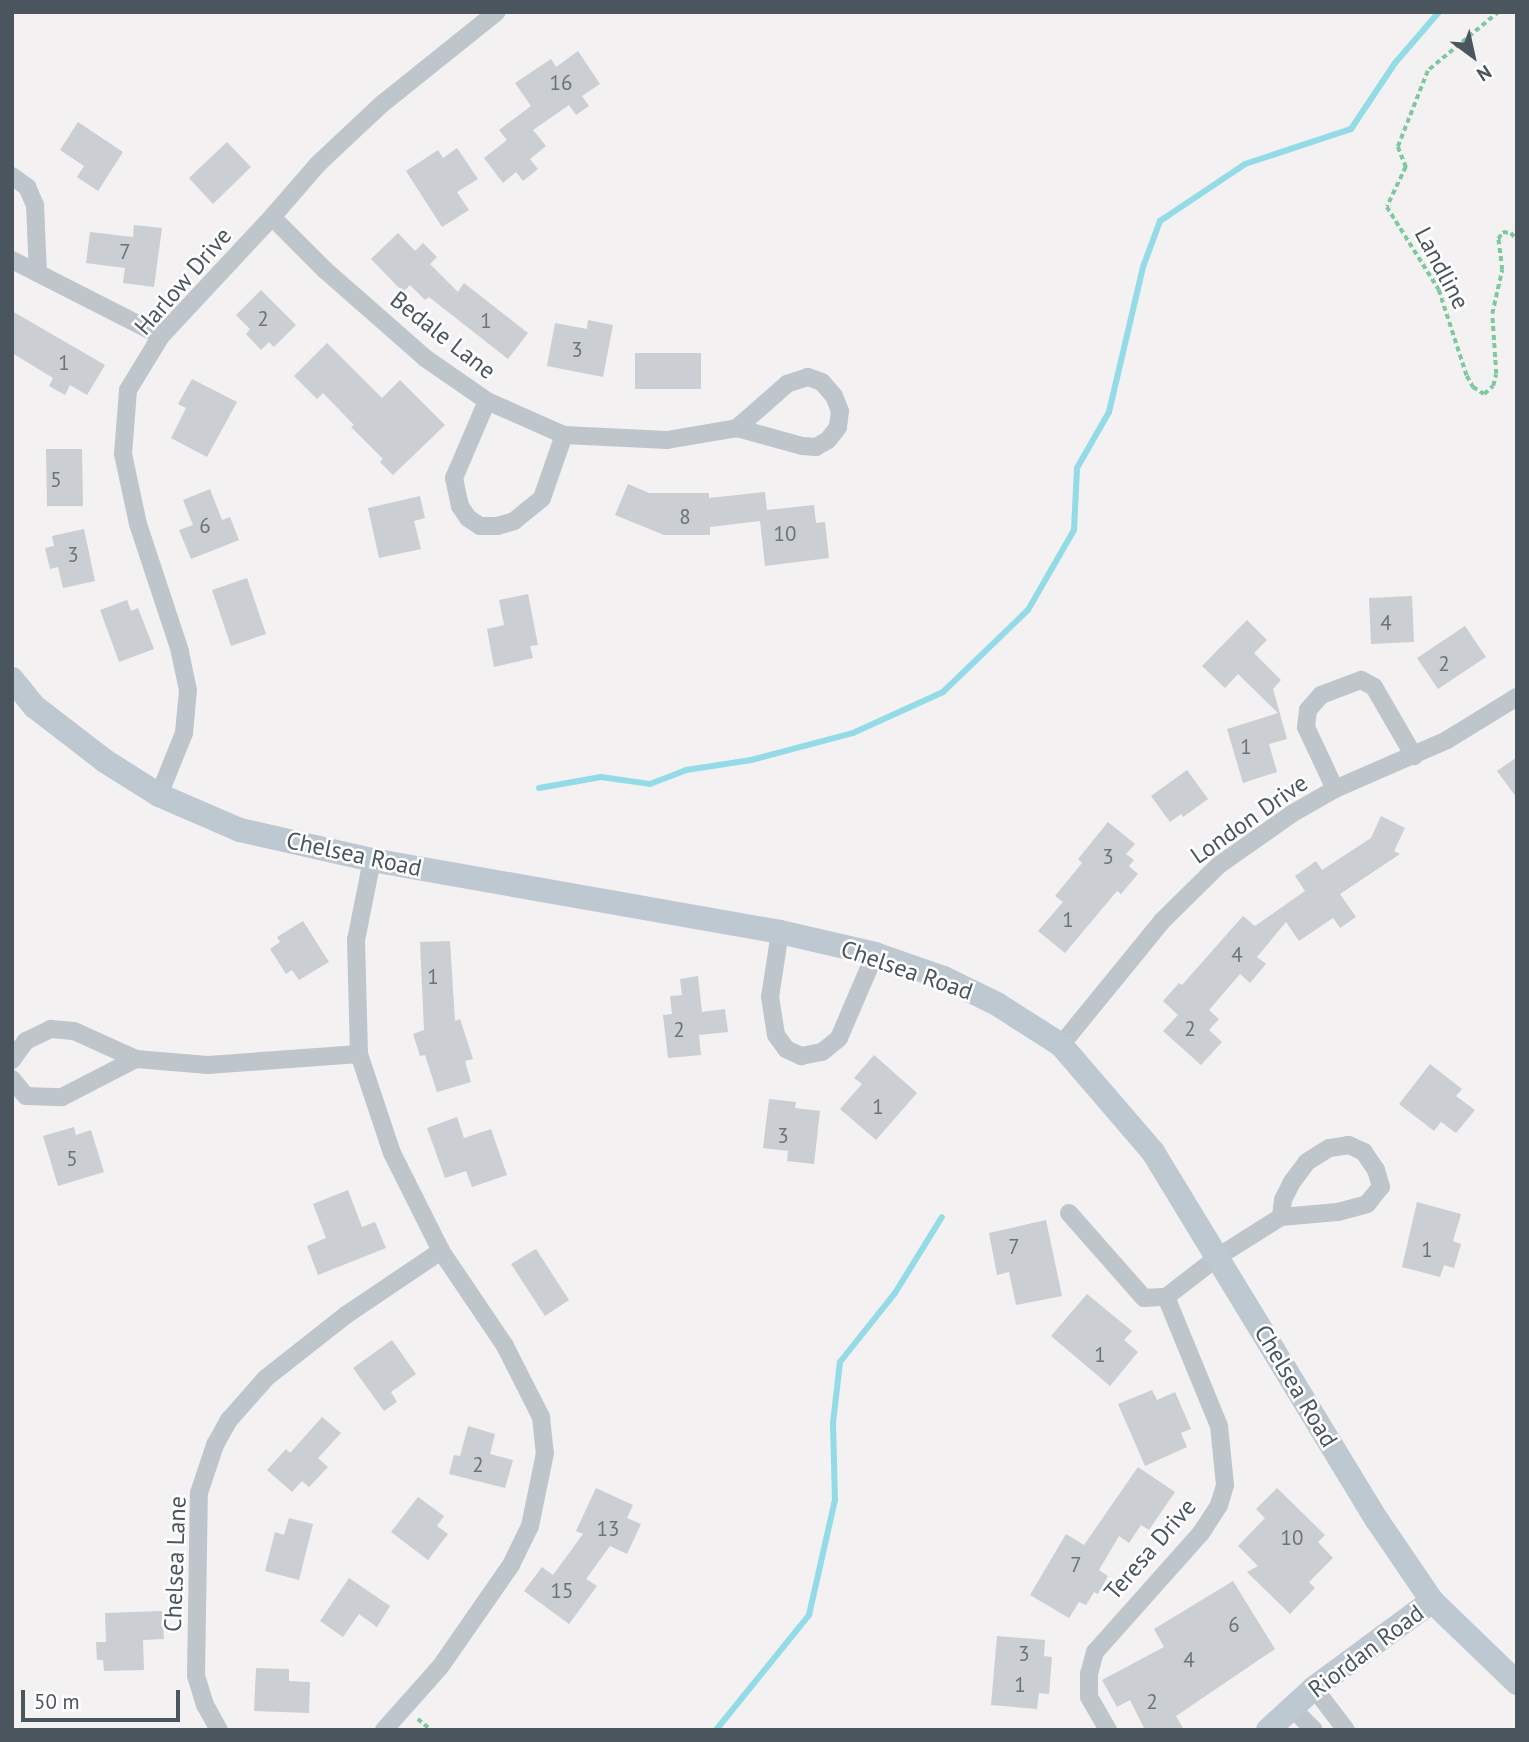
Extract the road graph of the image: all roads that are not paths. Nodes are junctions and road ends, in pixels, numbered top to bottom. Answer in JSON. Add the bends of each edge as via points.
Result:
{"nodes":[{"id":1,"x":497,"y":12,"type":"edge"},
{"id":2,"x":12,"y":176,"type":"edge"},
{"id":3,"x":272,"y":217,"type":"junction"},
{"id":4,"x":12,"y":260,"type":"edge"},
{"id":5,"x":38,"y":273,"type":"junction"},
{"id":6,"x":161,"y":336,"type":"junction"},
{"id":7,"x":487,"y":401,"type":"junction"},
{"id":8,"x":737,"y":428,"type":"junction"},
{"id":9,"x":564,"y":435,"type":"junction"},
{"id":10,"x":12,"y":679,"type":"edge"},
{"id":11,"x":1517,"y":697,"type":"edge"},
{"id":12,"x":1414,"y":756,"type":"junction"},
{"id":13,"x":1335,"y":789,"type":"junction"},
{"id":14,"x":159,"y":795,"type":"junction"},
{"id":15,"x":372,"y":860,"type":"junction"},
{"id":16,"x":780,"y":932,"type":"junction"},
{"id":17,"x":875,"y":954,"type":"junction"},
{"id":18,"x":1061,"y":1045,"type":"junction"},
{"id":19,"x":359,"y":1054,"type":"junction"},
{"id":20,"x":136,"y":1059,"type":"junction"},
{"id":21,"x":12,"y":1060,"type":"edge"},
{"id":22,"x":12,"y":1079,"type":"edge"},
{"id":23,"x":1069,"y":1213,"type":"dead end"},
{"id":24,"x":1281,"y":1217,"type":"junction"},
{"id":25,"x":440,"y":1251,"type":"junction"},
{"id":26,"x":1219,"y":1256,"type":"junction"},
{"id":27,"x":1166,"y":1297,"type":"junction"},
{"id":28,"x":1432,"y":1601,"type":"junction"},
{"id":29,"x":1517,"y":1682,"type":"edge"},
{"id":30,"x":1314,"y":1688,"type":"junction"},
{"id":31,"x":1293,"y":1708,"type":"junction"},
{"id":32,"x":219,"y":1730,"type":"edge"},
{"id":33,"x":384,"y":1730,"type":"edge"},
{"id":34,"x":1108,"y":1730,"type":"edge"},
{"id":35,"x":1268,"y":1730,"type":"edge"},
{"id":36,"x":1314,"y":1730,"type":"edge"},
{"id":37,"x":1346,"y":1730,"type":"edge"}],
"edges":[{"from":1,"to":3,"type":"street","name":"Harlow Drive","via":[[317,164]]},
{"from":2,"to":5,"type":"street","via":[[27,187],[34,205]]},
{"from":3,"to":6,"type":"street","name":"Harlow Drive"},
{"from":3,"to":7,"type":"street","name":"Bedale Lane","via":[[425,358]]},
{"from":4,"to":5,"type":"street"},
{"from":5,"to":6,"type":"street"},
{"from":6,"to":14,"type":"street","name":"Harlow Drive","via":[[128,390],[123,454],[138,524],[180,651],[188,690],[184,733]]},
{"from":7,"to":9,"type":"street","name":"Bedale Lane"},
{"from":7,"to":9,"type":"street","via":[[454,478],[460,506],[480,526],[514,521],[542,498]]},
{"from":8,"to":8,"type":"street","name":"Bedale Lane","via":[[816,447],[838,426],[840,411],[822,382],[808,377],[787,384]]},
{"from":8,"to":9,"type":"street","name":"Bedale Lane","via":[[667,440]]},
{"from":10,"to":14,"type":"street","name":"Chelsea Road","via":[[35,706],[105,761]]},
{"from":11,"to":12,"type":"street","name":"London Drive"},
{"from":12,"to":13,"type":"street","name":"London Drive"},
{"from":12,"to":13,"type":"street","via":[[1374,687],[1361,680],[1321,695],[1308,710],[1306,727]]},
{"from":13,"to":18,"type":"street","name":"London Drive","via":[[1219,865],[1162,921]]},
{"from":14,"to":15,"type":"street","name":"Chelsea Road","via":[[240,830]]},
{"from":15,"to":16,"type":"street","name":"Chelsea Road"},
{"from":15,"to":19,"type":"street","via":[[356,940]]},
{"from":16,"to":17,"type":"street","name":"Chelsea Road"},
{"from":16,"to":17,"type":"street","via":[[770,997],[776,1035],[786,1049],[801,1056],[822,1052],[839,1038]]},
{"from":17,"to":18,"type":"street","name":"Chelsea Road","via":[[944,978],[997,1004]]},
{"from":18,"to":26,"type":"street","name":"Chelsea Road","via":[[1153,1152]]},
{"from":19,"to":20,"type":"street","via":[[208,1065]]},
{"from":19,"to":25,"type":"street","via":[[392,1153]]},
{"from":20,"to":21,"type":"street","via":[[75,1031],[51,1029],[26,1041]]},
{"from":20,"to":22,"type":"street","via":[[62,1097],[26,1096]]},
{"from":23,"to":27,"type":"street","via":[[1144,1298]]},
{"from":24,"to":24,"type":"street","via":[[1338,1212],[1367,1204],[1381,1187],[1376,1170],[1364,1152],[1349,1145],[1329,1148],[1307,1162],[1292,1182]]},
{"from":24,"to":26,"type":"street"},
{"from":25,"to":32,"type":"street","name":"Chelsea Lane","via":[[346,1315],[266,1378],[229,1420],[215,1444],[199,1493],[196,1676]]},
{"from":25,"to":33,"type":"street","via":[[505,1346],[541,1417],[545,1453],[530,1526],[511,1565],[440,1667]]},
{"from":26,"to":27,"type":"street"},
{"from":26,"to":28,"type":"street","name":"Chelsea Road","via":[[1377,1520]]},
{"from":27,"to":34,"type":"street","name":"Teresa Drive","via":[[1219,1426],[1226,1485],[1201,1533],[1095,1652],[1089,1697]]},
{"from":28,"to":29,"type":"street","name":"Chelsea Road"},
{"from":28,"to":30,"type":"street","name":"Riordan Road"},
{"from":30,"to":31,"type":"street","name":"Riordan Road"},
{"from":30,"to":37,"type":"street"},
{"from":31,"to":35,"type":"street","name":"Riordan Road"},
{"from":31,"to":36,"type":"street"}]}
